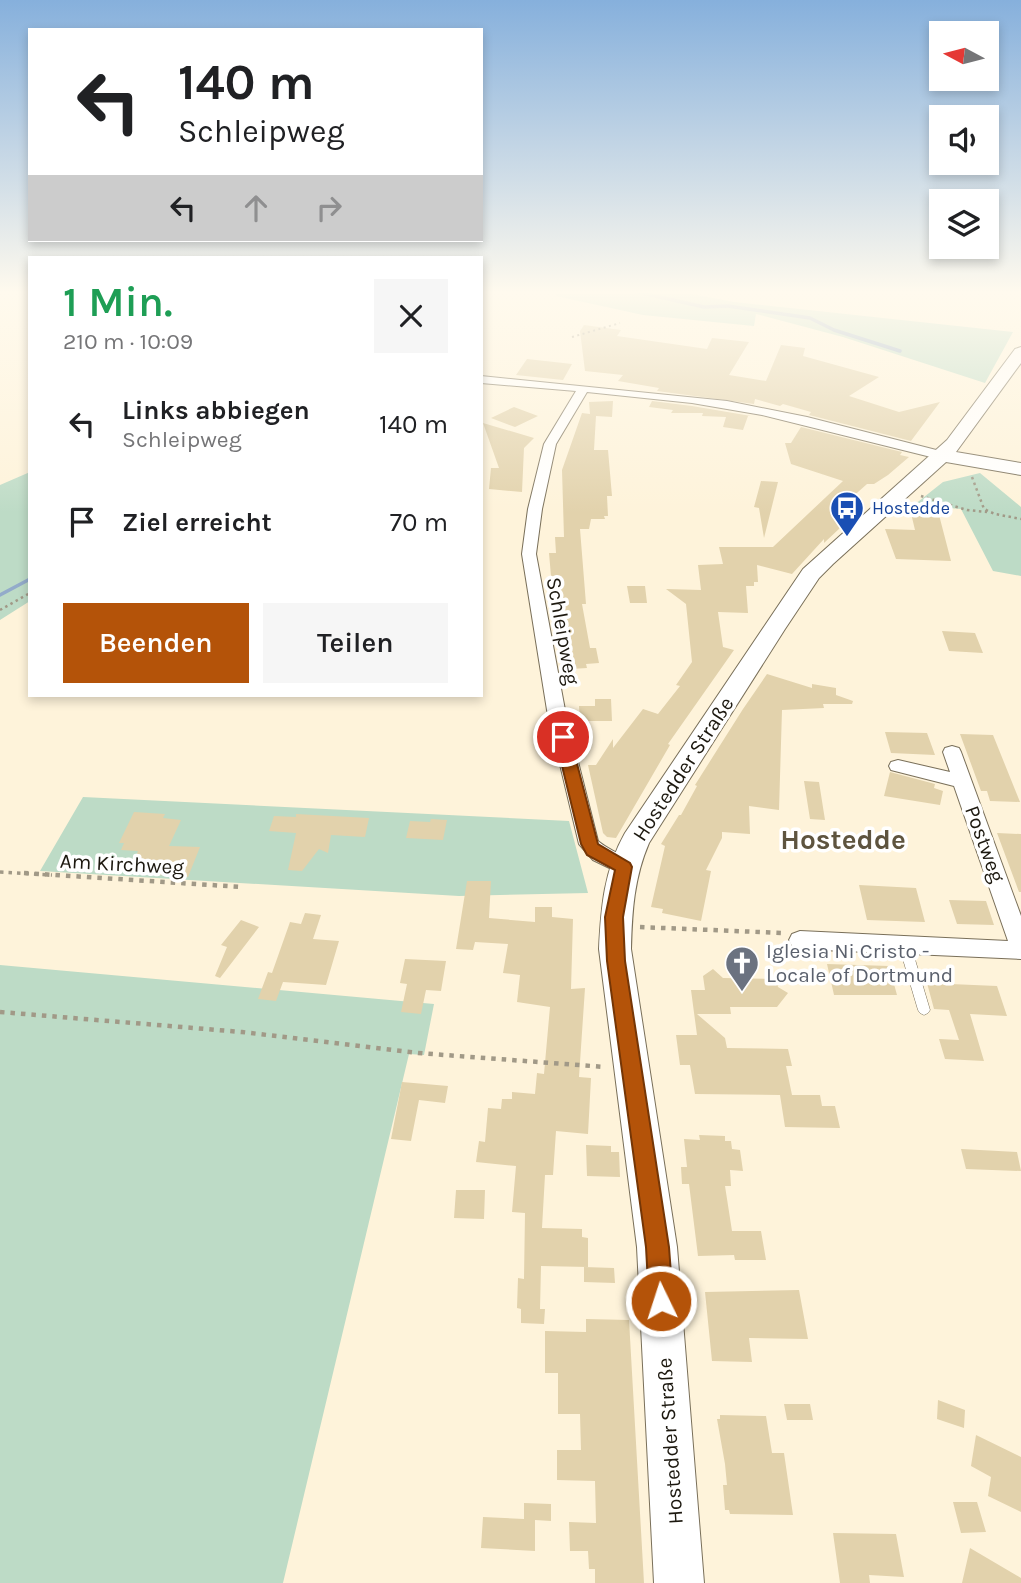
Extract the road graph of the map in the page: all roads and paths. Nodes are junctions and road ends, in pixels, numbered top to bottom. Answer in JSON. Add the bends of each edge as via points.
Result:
{"nodes":[{"id":1,"x":1012,"y":365,"type":"edge"},
{"id":2,"x":483,"y":379,"type":"edge"},
{"id":3,"x":583,"y":389,"type":"junction"},
{"id":4,"x":966,"y":430,"type":"junction"},
{"id":5,"x":999,"y":466,"type":"junction"},
{"id":6,"x":1021,"y":469,"type":"edge"},
{"id":7,"x":968,"y":472,"type":"dead end"},
{"id":8,"x":929,"y":476,"type":"junction"},
{"id":9,"x":988,"y":512,"type":"junction"},
{"id":10,"x":1021,"y":519,"type":"edge"},
{"id":11,"x":28,"y":594,"type":"edge"},
{"id":12,"x":0,"y":610,"type":"edge"},
{"id":13,"x":952,"y":752,"type":"dead end"},
{"id":14,"x":898,"y":765,"type":"dead end"},
{"id":15,"x":962,"y":781,"type":"junction"},
{"id":16,"x":624,"y":867,"type":"junction"},
{"id":17,"x":0,"y":872,"type":"edge"},
{"id":18,"x":242,"y":887,"type":"dead end"},
{"id":19,"x":614,"y":926,"type":"junction"},
{"id":20,"x":800,"y":940,"type":"joint"},
{"id":21,"x":905,"y":946,"type":"junction"},
{"id":22,"x":1021,"y":948,"type":"edge"},
{"id":23,"x":923,"y":1010,"type":"dead end"},
{"id":24,"x":0,"y":1012,"type":"edge"},
{"id":25,"x":632,"y":1068,"type":"junction"},
{"id":26,"x":679,"y":1583,"type":"edge"}],
"edges":[{"from":1,"to":4,"type":"main road","name":"Hostedder Straße"},
{"from":2,"to":3,"type":"street"},
{"from":3,"to":8,"type":"street","via":[[760,410]]},
{"from":3,"to":16,"type":"street","name":"Schleipweg","via":[[550,444],[529,554],[556,710],[589,844],[593,851]]},
{"from":4,"to":6,"type":"main road","via":[[979,448]]},
{"from":4,"to":8,"type":"main road","name":"Hostedder Straße"},
{"from":5,"to":6,"type":"main road"},
{"from":5,"to":8,"type":"main road"},
{"from":5,"to":8,"type":"main road"},
{"from":7,"to":9,"type":"path","via":[[976,481],[978,501]]},
{"from":8,"to":9,"type":"path","via":[[967,510]]},
{"from":8,"to":16,"type":"main road","name":"Hostedder Straße","via":[[847,538],[811,574],[663,797]]},
{"from":9,"to":10,"type":"path"},
{"from":11,"to":12,"type":"path"},
{"from":13,"to":15,"type":"street","name":"Postweg"},
{"from":14,"to":15,"type":"street","name":"Postweg"},
{"from":15,"to":22,"type":"street","name":"Postweg"},
{"from":16,"to":19,"type":"main road","name":"Hostedder Straße"},
{"from":17,"to":18,"type":"path","name":"Am Kirchweg"},
{"from":19,"to":20,"type":"path","via":[[792,934]]},
{"from":19,"to":25,"type":"main road","name":"Hostedder Straße"},
{"from":20,"to":21,"type":"street"},
{"from":21,"to":22,"type":"street"},
{"from":21,"to":23,"type":"lane"},
{"from":24,"to":25,"type":"path","via":[[242,1032],[418,1053]]},
{"from":25,"to":26,"type":"main road","name":"Hostedder Straße","via":[[657,1247]]}]}
